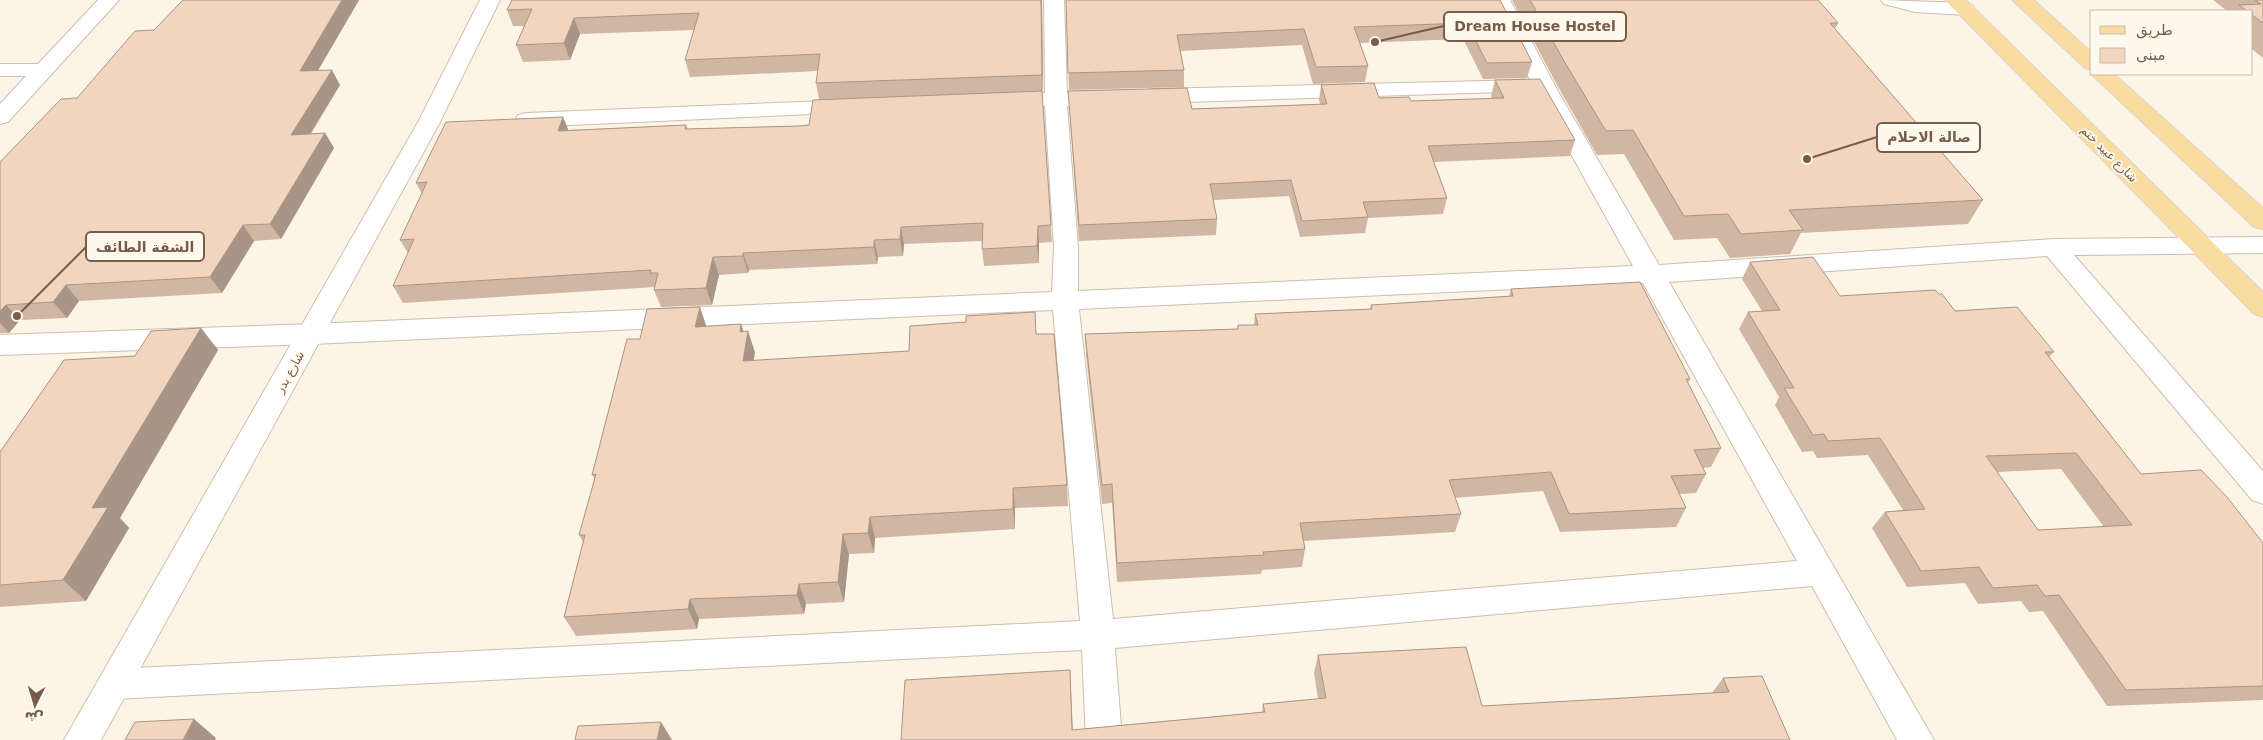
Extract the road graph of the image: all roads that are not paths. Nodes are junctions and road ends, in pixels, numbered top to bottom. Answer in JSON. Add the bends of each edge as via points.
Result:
{"nodes":[{"id":1,"x":109,"y":0,"type":"edge"},
{"id":2,"x":490,"y":0,"type":"edge"},
{"id":3,"x":1054,"y":0,"type":"edge"},
{"id":4,"x":1500,"y":0,"type":"edge"},
{"id":5,"x":1892,"y":0,"type":"edge"},
{"id":6,"x":2022,"y":0,"type":"edge"},
{"id":7,"x":1960,"y":5,"type":"edge"},
{"id":8,"x":2090,"y":62,"type":"edge"},
{"id":9,"x":0,"y":70,"type":"edge"},
{"id":10,"x":43,"y":70,"type":"junction"},
{"id":11,"x":2103,"y":75,"type":"edge"},
{"id":12,"x":1544,"y":86,"type":"junction"},
{"id":13,"x":1056,"y":99,"type":"junction"},
{"id":14,"x":986,"y":102,"type":"edge"},
{"id":15,"x":867,"y":106,"type":"edge"},
{"id":16,"x":0,"y":117,"type":"edge"},
{"id":17,"x":508,"y":120,"type":"edge"},
{"id":18,"x":2263,"y":221,"type":"edge"},
{"id":19,"x":2263,"y":245,"type":"edge"},
{"id":20,"x":2053,"y":247,"type":"junction"},
{"id":21,"x":2202,"y":247,"type":"junction"},
{"id":22,"x":1652,"y":274,"type":"junction"},
{"id":23,"x":1065,"y":300,"type":"junction"},
{"id":24,"x":2263,"y":308,"type":"edge"},
{"id":25,"x":312,"y":334,"type":"junction"},
{"id":26,"x":0,"y":345,"type":"edge"},
{"id":27,"x":2263,"y":492,"type":"edge"},
{"id":28,"x":1821,"y":572,"type":"junction"},
{"id":29,"x":1098,"y":635,"type":"junction"},
{"id":30,"x":115,"y":684,"type":"junction"},
{"id":31,"x":82,"y":740,"type":"edge"},
{"id":32,"x":1104,"y":740,"type":"edge"},
{"id":33,"x":1916,"y":740,"type":"edge"}],
"edges":[{"from":1,"to":10,"type":"street"},
{"from":2,"to":25,"type":"street","name":"شارع بدر","via":[[438,123]]},
{"from":3,"to":13,"type":"street"},
{"from":4,"to":12,"type":"street"},
{"from":5,"to":7,"type":"street","via":[[1915,6]]},
{"from":6,"to":8,"type":"main road"},
{"from":7,"to":21,"type":"main road","name":"شارع عبيد ختم"},
{"from":9,"to":10,"type":"street"},
{"from":10,"to":16,"type":"street"},
{"from":11,"to":18,"type":"main road"},
{"from":12,"to":13,"type":"street"},
{"from":12,"to":22,"type":"street"},
{"from":13,"to":14,"type":"street"},
{"from":13,"to":23,"type":"street","via":[[1066,247]]},
{"from":15,"to":17,"type":"street"},
{"from":19,"to":21,"type":"street"},
{"from":20,"to":21,"type":"street"},
{"from":20,"to":22,"type":"street"},
{"from":20,"to":27,"type":"street"},
{"from":21,"to":24,"type":"main road","name":"شارع عبيد ختم"},
{"from":22,"to":23,"type":"street"},
{"from":22,"to":28,"type":"street"},
{"from":23,"to":25,"type":"street"},
{"from":23,"to":29,"type":"street"},
{"from":25,"to":26,"type":"street"},
{"from":25,"to":30,"type":"street","name":"شارع بدر"},
{"from":28,"to":29,"type":"street"},
{"from":28,"to":33,"type":"street"},
{"from":29,"to":30,"type":"street"},
{"from":29,"to":32,"type":"street"},
{"from":30,"to":31,"type":"street","name":"شارع بدر"}]}
